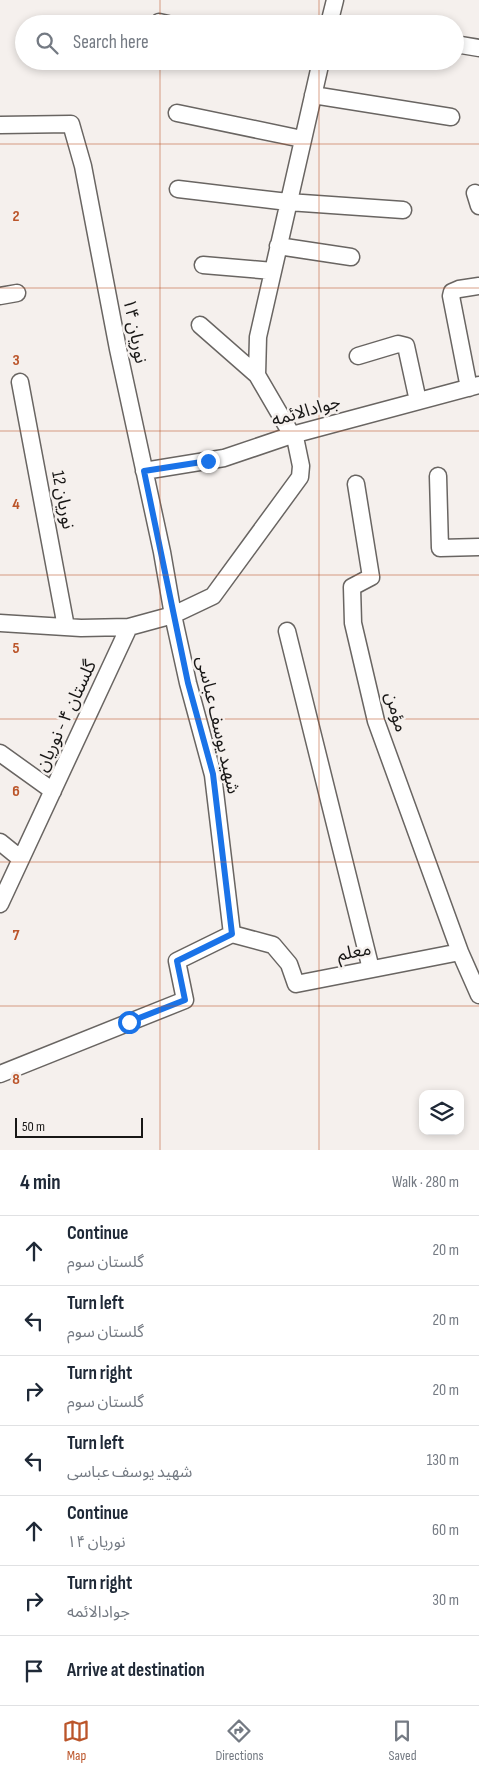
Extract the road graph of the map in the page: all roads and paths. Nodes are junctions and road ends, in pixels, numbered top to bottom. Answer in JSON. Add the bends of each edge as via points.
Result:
{"nodes":[{"id":1,"x":335,"y":0,"type":"edge"},
{"id":2,"x":332,"y":15,"type":"edge"},
{"id":3,"x":464,"y":46,"type":"edge"},
{"id":4,"x":479,"y":48,"type":"edge"},
{"id":5,"x":318,"y":70,"type":"edge"},
{"id":6,"x":313,"y":95,"type":"junction"},
{"id":7,"x":177,"y":113,"type":"dead end"},
{"id":8,"x":451,"y":117,"type":"dead end"},
{"id":9,"x":0,"y":125,"type":"edge"},
{"id":10,"x":302,"y":139,"type":"junction"},
{"id":11,"x":178,"y":189,"type":"dead end"},
{"id":12,"x":288,"y":202,"type":"junction"},
{"id":13,"x":404,"y":210,"type":"dead end"},
{"id":14,"x":278,"y":246,"type":"junction"},
{"id":15,"x":351,"y":257,"type":"dead end"},
{"id":16,"x":202,"y":265,"type":"dead end"},
{"id":17,"x":273,"y":271,"type":"junction"},
{"id":18,"x":479,"y":286,"type":"edge"},
{"id":19,"x":17,"y":293,"type":"dead end"},
{"id":20,"x":0,"y":296,"type":"edge"},
{"id":21,"x":200,"y":325,"type":"dead end"},
{"id":22,"x":358,"y":356,"type":"dead end"},
{"id":23,"x":257,"y":375,"type":"junction"},
{"id":24,"x":20,"y":382,"type":"dead end"},
{"id":25,"x":474,"y":387,"type":"edge"},
{"id":26,"x":418,"y":401,"type":"junction"},
{"id":27,"x":292,"y":435,"type":"junction"},
{"id":28,"x":144,"y":471,"type":"junction"},
{"id":29,"x":438,"y":476,"type":"dead end"},
{"id":30,"x":356,"y":484,"type":"dead end"},
{"id":31,"x":479,"y":547,"type":"edge"},
{"id":32,"x":173,"y":615,"type":"junction"},
{"id":33,"x":0,"y":623,"type":"edge"},
{"id":34,"x":66,"y":627,"type":"junction"},
{"id":35,"x":129,"y":627,"type":"junction"},
{"id":36,"x":287,"y":631,"type":"dead end"},
{"id":37,"x":0,"y":753,"type":"edge"},
{"id":38,"x":53,"y":791,"type":"junction"},
{"id":39,"x":0,"y":842,"type":"edge"},
{"id":40,"x":21,"y":859,"type":"junction"},
{"id":41,"x":0,"y":904,"type":"edge"},
{"id":42,"x":232,"y":934,"type":"junction"},
{"id":43,"x":460,"y":952,"type":"junction"},
{"id":44,"x":371,"y":970,"type":"junction"},
{"id":45,"x":479,"y":995,"type":"edge"},
{"id":46,"x":0,"y":1074,"type":"edge"}],
"edges":[{"from":1,"to":2,"type":"street"},
{"from":3,"to":4,"type":"street"},
{"from":5,"to":6,"type":"street"},
{"from":6,"to":8,"type":"street"},
{"from":6,"to":10,"type":"street"},
{"from":7,"to":10,"type":"street"},
{"from":9,"to":28,"type":"street","name":"نوریان ۱۴","via":[[71,124],[83,166]]},
{"from":10,"to":12,"type":"street"},
{"from":11,"to":12,"type":"street"},
{"from":12,"to":13,"type":"street"},
{"from":12,"to":14,"type":"street"},
{"from":14,"to":15,"type":"street"},
{"from":14,"to":17,"type":"street"},
{"from":16,"to":17,"type":"street"},
{"from":17,"to":23,"type":"street","via":[[258,337]]},
{"from":18,"to":25,"type":"street","via":[[459,289],[451,296]]},
{"from":19,"to":20,"type":"street"},
{"from":21,"to":23,"type":"street"},
{"from":22,"to":26,"type":"street","via":[[398,344],[406,346]]},
{"from":23,"to":27,"type":"street"},
{"from":24,"to":34,"type":"street","name":"نوریان 12"},
{"from":25,"to":26,"type":"street","name":"جوادالائمه"},
{"from":26,"to":27,"type":"street","name":"جوادالائمه"},
{"from":27,"to":28,"type":"street","name":"جوادالائمه","via":[[224,458]]},
{"from":27,"to":32,"type":"street","via":[[301,466],[300,477],[213,596]]},
{"from":28,"to":32,"type":"street","name":"نوریان ۱۴"},
{"from":29,"to":31,"type":"street","via":[[440,548]]},
{"from":30,"to":43,"type":"street","name":"مؤمن","via":[[371,577],[352,587],[353,623],[376,722]]},
{"from":32,"to":35,"type":"street"},
{"from":32,"to":42,"type":"street","name":"شهید یوسف عباسی","via":[[213,774]]},
{"from":33,"to":34,"type":"street"},
{"from":34,"to":35,"type":"street"},
{"from":35,"to":38,"type":"street","name":"گلستان ۴ - نوریان"},
{"from":36,"to":44,"type":"street"},
{"from":37,"to":38,"type":"street"},
{"from":38,"to":40,"type":"street","name":"گلستان ۴ - نوریان"},
{"from":39,"to":40,"type":"street"},
{"from":40,"to":41,"type":"street","name":"گلستان ۴ - نوریان"},
{"from":42,"to":44,"type":"street","name":"معلم","via":[[273,945],[289,964],[296,984]]},
{"from":42,"to":46,"type":"street","via":[[177,961],[185,1000]]},
{"from":43,"to":44,"type":"street","name":"معلم"},
{"from":43,"to":45,"type":"street"}]}
